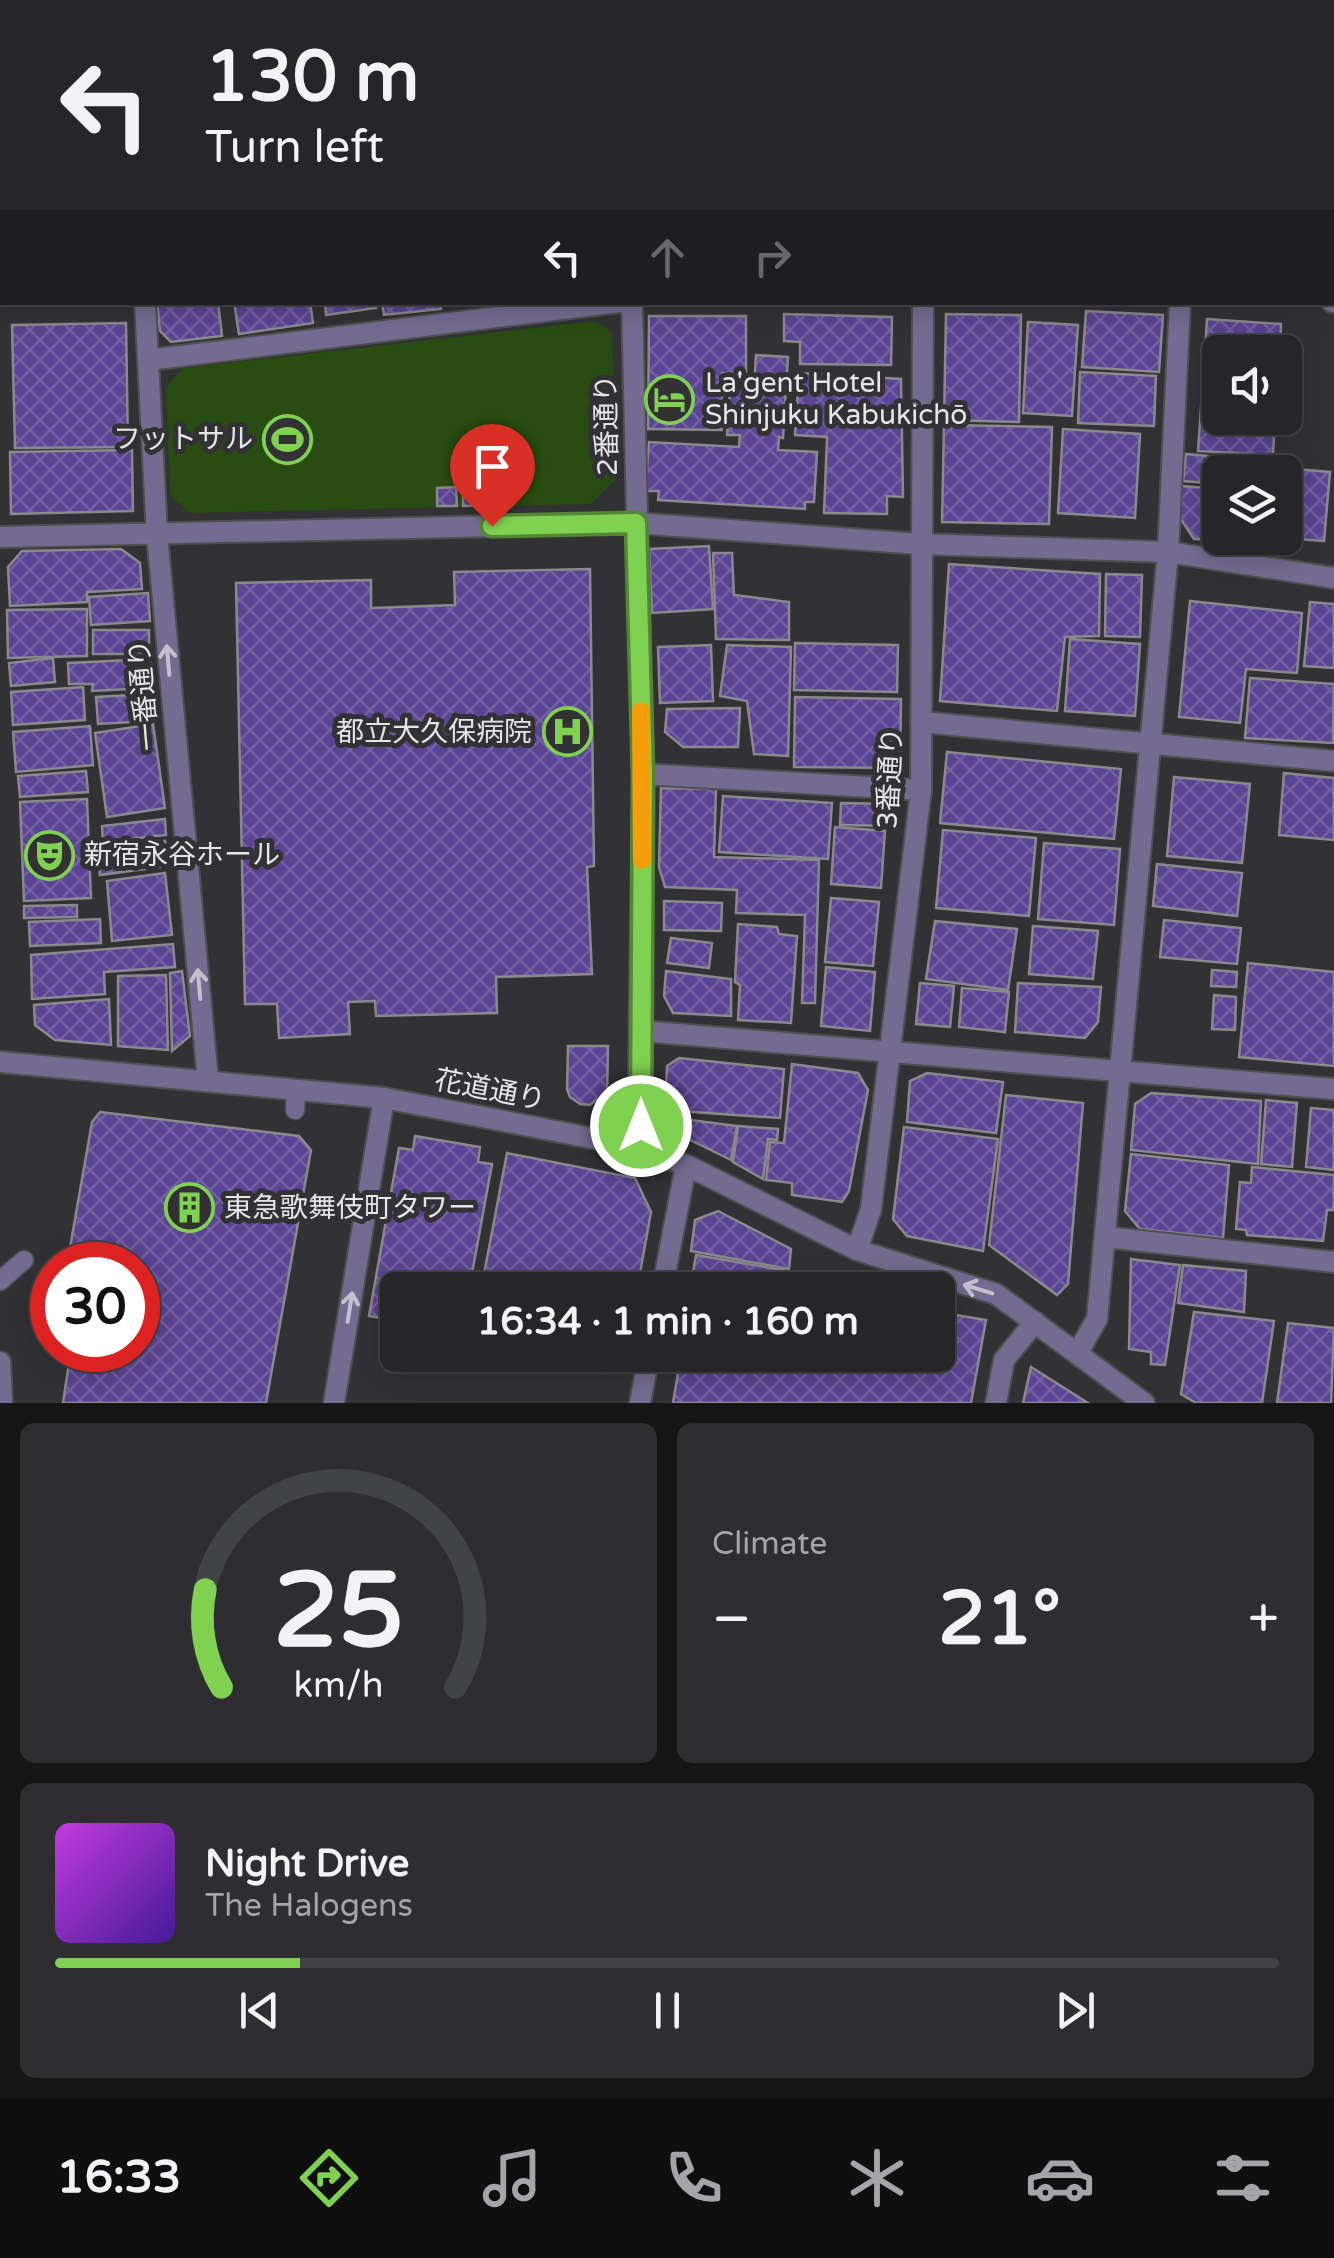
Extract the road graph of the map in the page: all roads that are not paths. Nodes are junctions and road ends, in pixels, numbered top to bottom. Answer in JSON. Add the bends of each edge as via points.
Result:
{"nodes":[{"id":1,"x":145,"y":305,"type":"edge"},
{"id":2,"x":596,"y":305,"type":"edge"},
{"id":3,"x":632,"y":305,"type":"edge"},
{"id":4,"x":923,"y":305,"type":"edge"},
{"id":5,"x":1180,"y":305,"type":"edge"},
{"id":6,"x":148,"y":360,"type":"junction"},
{"id":7,"x":636,"y":523,"type":"junction"},
{"id":8,"x":156,"y":535,"type":"junction"},
{"id":9,"x":0,"y":537,"type":"edge"},
{"id":10,"x":920,"y":544,"type":"junction"},
{"id":11,"x":1168,"y":552,"type":"junction"},
{"id":12,"x":1334,"y":578,"type":"edge"},
{"id":13,"x":921,"y":722,"type":"junction"},
{"id":14,"x":1148,"y":742,"type":"junction"},
{"id":15,"x":1334,"y":760,"type":"edge"},
{"id":16,"x":643,"y":774,"type":"junction"},
{"id":17,"x":921,"y":790,"type":"junction"},
{"id":18,"x":642,"y":1031,"type":"junction"},
{"id":19,"x":890,"y":1052,"type":"junction"},
{"id":20,"x":0,"y":1062,"type":"edge"},
{"id":21,"x":1118,"y":1070,"type":"junction"},
{"id":22,"x":208,"y":1081,"type":"junction"},
{"id":23,"x":1334,"y":1089,"type":"edge"},
{"id":24,"x":384,"y":1098,"type":"junction"},
{"id":25,"x":638,"y":1146,"type":"junction"},
{"id":26,"x":686,"y":1165,"type":"junction"},
{"id":27,"x":1105,"y":1237,"type":"junction"},
{"id":28,"x":857,"y":1250,"type":"junction"},
{"id":29,"x":24,"y":1260,"type":"dead end"},
{"id":30,"x":1334,"y":1262,"type":"edge"},
{"id":31,"x":665,"y":1272,"type":"edge"},
{"id":32,"x":0,"y":1281,"type":"edge"},
{"id":33,"x":1035,"y":1322,"type":"junction"},
{"id":34,"x":1078,"y":1352,"type":"junction"},
{"id":35,"x":0,"y":1362,"type":"edge"},
{"id":36,"x":646,"y":1372,"type":"edge"},
{"id":37,"x":2,"y":1403,"type":"edge"},
{"id":38,"x":334,"y":1403,"type":"edge"},
{"id":39,"x":640,"y":1403,"type":"edge"},
{"id":40,"x":996,"y":1403,"type":"edge"},
{"id":41,"x":1144,"y":1403,"type":"edge"}],
"edges":[{"from":1,"to":6,"type":"street","name":"一番通り"},
{"from":2,"to":6,"type":"street"},
{"from":3,"to":7,"type":"street","name":"2番通り"},
{"from":4,"to":10,"type":"street","name":"3番通り"},
{"from":5,"to":11,"type":"street"},
{"from":6,"to":8,"type":"street","name":"一番通り"},
{"from":7,"to":8,"type":"street"},
{"from":7,"to":10,"type":"street"},
{"from":7,"to":16,"type":"street","name":"2番通り"},
{"from":8,"to":9,"type":"street"},
{"from":22,"to":8,"type":"street","name":"一番通り","one_way":true},
{"from":10,"to":11,"type":"street"},
{"from":10,"to":13,"type":"street","name":"3番通り"},
{"from":11,"to":12,"type":"street"},
{"from":11,"to":14,"type":"street"},
{"from":13,"to":14,"type":"street"},
{"from":13,"to":17,"type":"street","name":"3番通り"},
{"from":14,"to":15,"type":"street"},
{"from":14,"to":21,"type":"street"},
{"from":16,"to":17,"type":"street"},
{"from":16,"to":18,"type":"street","name":"2番通り"},
{"from":17,"to":19,"type":"street","name":"3番通り"},
{"from":18,"to":19,"type":"street"},
{"from":18,"to":25,"type":"street","name":"2番通り"},
{"from":19,"to":21,"type":"street"},
{"from":19,"to":28,"type":"street","name":"3番通り","via":[[871,1209]]},
{"from":20,"to":22,"type":"street","name":"花道通り"},
{"from":21,"to":23,"type":"street"},
{"from":21,"to":27,"type":"street"},
{"from":22,"to":24,"type":"street","name":"花道通り","via":[[296,1100]]},
{"from":24,"to":25,"type":"street","name":"花道通り"},
{"from":38,"to":24,"type":"street","one_way":true},
{"from":25,"to":26,"type":"street","name":"花道通り"},
{"from":26,"to":28,"type":"street","name":"花道通り"},
{"from":26,"to":31,"type":"street"},
{"from":27,"to":30,"type":"street"},
{"from":27,"to":34,"type":"street","via":[[1098,1320]]},
{"from":33,"to":28,"type":"street","name":"花道通り","one_way":true,"via":[[996,1294]]},
{"from":29,"to":32,"type":"lane"},
{"from":33,"to":34,"type":"street","name":"花道通り"},
{"from":33,"to":40,"type":"street","via":[[1004,1360]]},
{"from":34,"to":41,"type":"street","name":"花道通り"},
{"from":35,"to":37,"type":"street"},
{"from":36,"to":39,"type":"street"}]}
